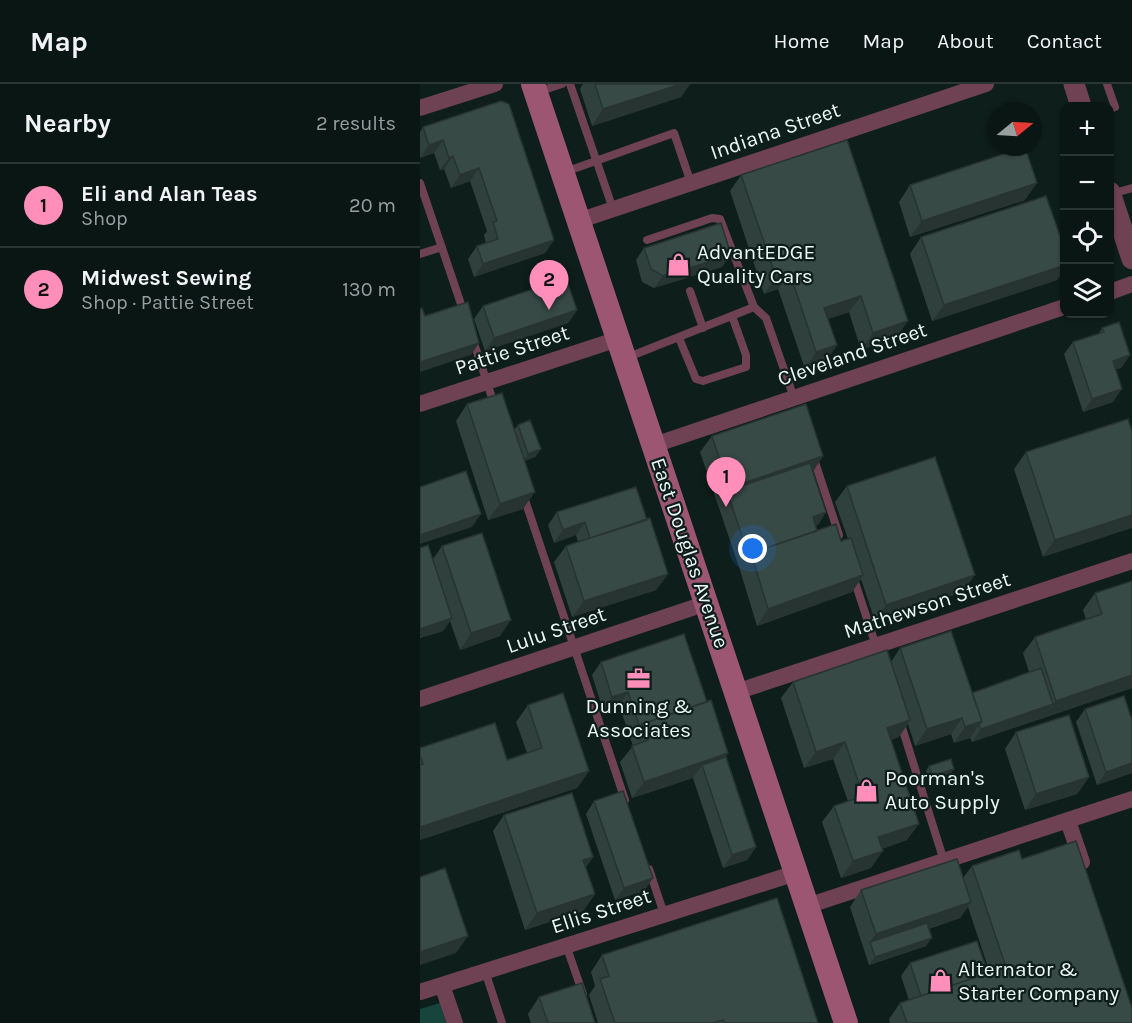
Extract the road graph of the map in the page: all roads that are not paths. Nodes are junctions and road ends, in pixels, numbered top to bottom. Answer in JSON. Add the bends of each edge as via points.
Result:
{"nodes":[{"id":1,"x":495,"y":84,"type":"edge"},
{"id":2,"x":562,"y":84,"type":"edge"},
{"id":3,"x":570,"y":84,"type":"edge"},
{"id":4,"x":986,"y":84,"type":"edge"},
{"id":5,"x":1074,"y":84,"type":"edge"},
{"id":6,"x":1107,"y":84,"type":"edge"},
{"id":7,"x":534,"y":88,"type":"edge"},
{"id":8,"x":1080,"y":102,"type":"edge"},
{"id":9,"x":1113,"y":102,"type":"edge"},
{"id":10,"x":420,"y":108,"type":"edge"},
{"id":11,"x":597,"y":161,"type":"junction"},
{"id":12,"x":563,"y":173,"type":"junction"},
{"id":13,"x":420,"y":183,"type":"edge"},
{"id":14,"x":691,"y":183,"type":"junction"},
{"id":15,"x":1132,"y":188,"type":"edge"},
{"id":16,"x":1114,"y":192,"type":"edge"},
{"id":17,"x":1114,"y":205,"type":"edge"},
{"id":18,"x":613,"y":209,"type":"junction"},
{"id":19,"x":578,"y":221,"type":"junction"},
{"id":20,"x":647,"y":240,"type":"dead end"},
{"id":21,"x":442,"y":247,"type":"junction"},
{"id":22,"x":420,"y":254,"type":"edge"},
{"id":23,"x":1132,"y":259,"type":"edge"},
{"id":24,"x":1132,"y":284,"type":"edge"},
{"id":25,"x":690,"y":291,"type":"dead end"},
{"id":26,"x":1114,"y":291,"type":"edge"},
{"id":27,"x":754,"y":307,"type":"junction"},
{"id":28,"x":1060,"y":309,"type":"edge"},
{"id":29,"x":732,"y":316,"type":"junction"},
{"id":30,"x":468,"y":324,"type":"edge"},
{"id":31,"x":703,"y":328,"type":"junction"},
{"id":32,"x":471,"y":335,"type":"edge"},
{"id":33,"x":679,"y":338,"type":"junction"},
{"id":34,"x":622,"y":349,"type":"junction"},
{"id":35,"x":487,"y":382,"type":"junction"},
{"id":36,"x":795,"y":402,"type":"junction"},
{"id":37,"x":420,"y":404,"type":"edge"},
{"id":38,"x":498,"y":415,"type":"edge"},
{"id":39,"x":654,"y":445,"type":"junction"},
{"id":40,"x":811,"y":449,"type":"edge"},
{"id":41,"x":519,"y":482,"type":"edge"},
{"id":42,"x":844,"y":549,"type":"edge"},
{"id":43,"x":1132,"y":561,"type":"edge"},
{"id":44,"x":851,"y":571,"type":"edge"},
{"id":45,"x":707,"y":603,"type":"junction"},
{"id":46,"x":574,"y":648,"type":"junction"},
{"id":47,"x":877,"y":650,"type":"junction"},
{"id":48,"x":736,"y":692,"type":"junction"},
{"id":49,"x":420,"y":699,"type":"edge"},
{"id":50,"x":898,"y":716,"type":"edge"},
{"id":51,"x":1132,"y":799,"type":"edge"},
{"id":52,"x":630,"y":815,"type":"edge"},
{"id":53,"x":1068,"y":820,"type":"junction"},
{"id":54,"x":645,"y":859,"type":"edge"},
{"id":55,"x":944,"y":861,"type":"junction"},
{"id":56,"x":796,"y":873,"type":"junction"},
{"id":57,"x":1085,"y":874,"type":"edge"},
{"id":58,"x":807,"y":906,"type":"junction"},
{"id":59,"x":664,"y":914,"type":"junction"},
{"id":60,"x":566,"y":945,"type":"junction"},
{"id":61,"x":485,"y":971,"type":"junction"},
{"id":62,"x":442,"y":985,"type":"junction"},
{"id":63,"x":420,"y":992,"type":"edge"},
{"id":64,"x":586,"y":1003,"type":"edge"},
{"id":65,"x":455,"y":1023,"type":"edge"},
{"id":66,"x":502,"y":1023,"type":"edge"},
{"id":67,"x":846,"y":1023,"type":"edge"}],
"edges":[{"from":1,"to":10,"type":"street"},
{"from":2,"to":7,"type":"lane"},
{"from":3,"to":11,"type":"lane"},
{"from":4,"to":14,"type":"street","name":"Indiana Street"},
{"from":5,"to":8,"type":"street"},
{"from":6,"to":9,"type":"lane"},
{"from":7,"to":12,"type":"main road","name":"East Douglas Avenue"},
{"from":11,"to":12,"type":"lane"},
{"from":11,"to":14,"type":"lane","via":[[674,133]]},
{"from":11,"to":18,"type":"lane"},
{"from":12,"to":19,"type":"main road","name":"East Douglas Avenue"},
{"from":13,"to":21,"type":"lane"},
{"from":14,"to":18,"type":"street","name":"Indiana Street"},
{"from":15,"to":16,"type":"lane"},
{"from":17,"to":23,"type":"street"},
{"from":18,"to":19,"type":"street","name":"Indiana Street"},
{"from":19,"to":34,"type":"main road","name":"East Douglas Avenue"},
{"from":20,"to":27,"type":"lane","via":[[712,218],[720,219]]},
{"from":21,"to":22,"type":"lane"},
{"from":21,"to":30,"type":"lane"},
{"from":24,"to":26,"type":"street"},
{"from":25,"to":31,"type":"lane"},
{"from":27,"to":29,"type":"lane"},
{"from":27,"to":36,"type":"lane","via":[[766,318]]},
{"from":28,"to":36,"type":"street","name":"Cleveland Street"},
{"from":29,"to":31,"type":"lane"},
{"from":29,"to":33,"type":"lane","via":[[746,355],[746,367],[703,381],[696,379]]},
{"from":31,"to":33,"type":"lane"},
{"from":32,"to":35,"type":"lane"},
{"from":33,"to":34,"type":"lane"},
{"from":34,"to":35,"type":"street","name":"Pattie Street"},
{"from":34,"to":39,"type":"main road","name":"East Douglas Avenue"},
{"from":35,"to":37,"type":"street","name":"Pattie Street"},
{"from":35,"to":38,"type":"lane"},
{"from":36,"to":39,"type":"street","name":"Cleveland Street"},
{"from":39,"to":45,"type":"main road","name":"East Douglas Avenue"},
{"from":40,"to":42,"type":"lane"},
{"from":41,"to":46,"type":"lane"},
{"from":43,"to":47,"type":"street","name":"Mathewson Street"},
{"from":44,"to":47,"type":"lane"},
{"from":45,"to":46,"type":"street","name":"Lulu Street"},
{"from":45,"to":48,"type":"main road","name":"East Douglas Avenue"},
{"from":46,"to":49,"type":"street","name":"Lulu Street"},
{"from":46,"to":52,"type":"lane"},
{"from":47,"to":48,"type":"street","name":"Mathewson Street"},
{"from":48,"to":56,"type":"main road","name":"East Douglas Avenue"},
{"from":50,"to":55,"type":"lane"},
{"from":51,"to":53,"type":"street"},
{"from":53,"to":55,"type":"street"},
{"from":53,"to":57,"type":"street"},
{"from":54,"to":59,"type":"lane"},
{"from":55,"to":58,"type":"street"},
{"from":56,"to":58,"type":"main road","name":"East Douglas Avenue"},
{"from":56,"to":59,"type":"street","name":"Ellis Street"},
{"from":58,"to":67,"type":"main road","name":"East Douglas Avenue"},
{"from":59,"to":60,"type":"street","name":"Ellis Street"},
{"from":60,"to":61,"type":"street","name":"Ellis Street"},
{"from":60,"to":64,"type":"lane"},
{"from":61,"to":62,"type":"street","name":"Ellis Street"},
{"from":61,"to":66,"type":"lane"},
{"from":62,"to":63,"type":"street","name":"Ellis Street"},
{"from":62,"to":65,"type":"street"}]}
